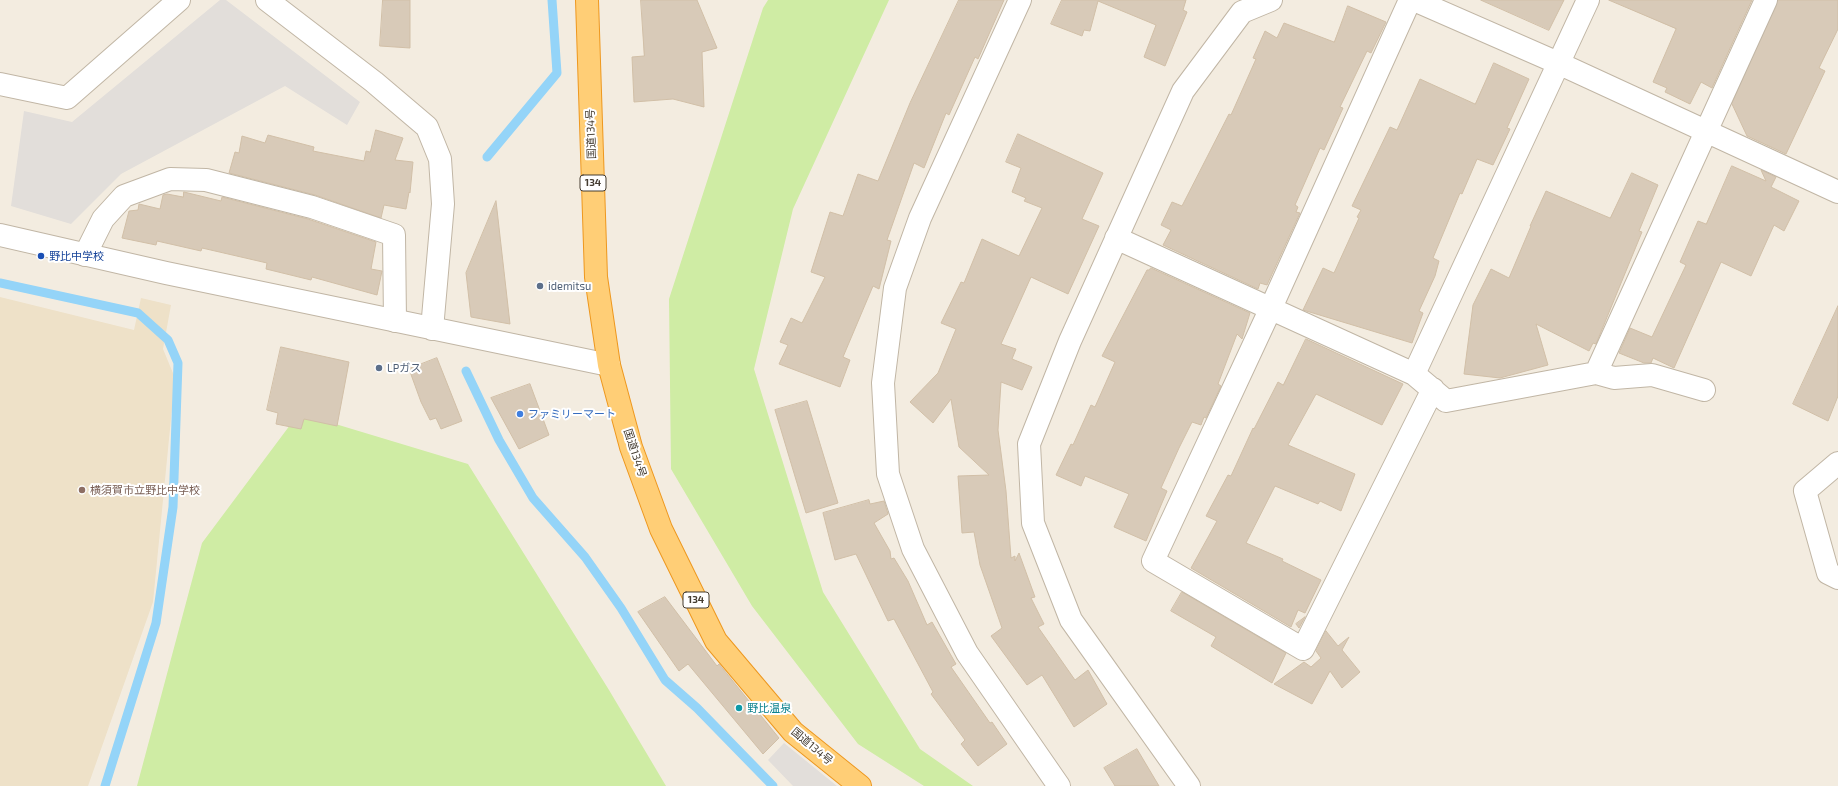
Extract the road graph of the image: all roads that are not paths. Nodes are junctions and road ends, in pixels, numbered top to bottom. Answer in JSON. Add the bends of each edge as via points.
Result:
{"nodes":[{"id":1,"x":179,"y":0,"type":"edge"},
{"id":2,"x":267,"y":0,"type":"edge"},
{"id":3,"x":587,"y":0,"type":"edge"},
{"id":4,"x":1020,"y":0,"type":"edge"},
{"id":5,"x":1271,"y":0,"type":"edge"},
{"id":6,"x":1410,"y":0,"type":"edge"},
{"id":7,"x":1414,"y":0,"type":"edge"},
{"id":8,"x":1588,"y":0,"type":"edge"},
{"id":9,"x":1766,"y":0,"type":"edge"},
{"id":10,"x":1241,"y":6,"type":"edge"},
{"id":11,"x":1558,"y":63,"type":"junction"},
{"id":12,"x":0,"y":84,"type":"edge"},
{"id":13,"x":1707,"y":131,"type":"junction"},
{"id":14,"x":1838,"y":192,"type":"edge"},
{"id":15,"x":0,"y":235,"type":"edge"},
{"id":16,"x":1116,"y":238,"type":"junction"},
{"id":17,"x":86,"y":255,"type":"junction"},
{"id":18,"x":1270,"y":310,"type":"junction"},
{"id":19,"x":395,"y":321,"type":"junction"},
{"id":20,"x":432,"y":329,"type":"junction"},
{"id":21,"x":609,"y":365,"type":"junction"},
{"id":22,"x":1596,"y":372,"type":"junction"},
{"id":23,"x":1414,"y":374,"type":"junction"},
{"id":24,"x":1433,"y":389,"type":"junction"},
{"id":25,"x":1704,"y":390,"type":"dead end"},
{"id":26,"x":1838,"y":463,"type":"edge"},
{"id":27,"x":1838,"y":578,"type":"edge"},
{"id":28,"x":860,"y":786,"type":"edge"},
{"id":29,"x":1059,"y":786,"type":"edge"},
{"id":30,"x":1190,"y":786,"type":"edge"}],
"edges":[{"from":1,"to":12,"type":"street","via":[[67,98]]},
{"from":2,"to":20,"type":"street","via":[[374,82],[427,127],[440,159],[443,204]]},
{"from":3,"to":21,"type":"highway","name":"国道134号","number":"134","via":[[596,277]]},
{"from":4,"to":29,"type":"street","via":[[920,218],[897,281],[883,383],[888,474],[913,549],[967,653]]},
{"from":5,"to":10,"type":"street"},
{"from":6,"to":18,"type":"street"},
{"from":7,"to":11,"type":"street"},
{"from":8,"to":11,"type":"street"},
{"from":9,"to":13,"type":"street"},
{"from":10,"to":16,"type":"street","via":[[1183,91]]},
{"from":11,"to":13,"type":"street"},
{"from":11,"to":23,"type":"street"},
{"from":13,"to":14,"type":"street"},
{"from":13,"to":22,"type":"street"},
{"from":15,"to":17,"type":"street"},
{"from":16,"to":18,"type":"street"},
{"from":16,"to":30,"type":"street","via":[[1070,341],[1029,444],[1033,523],[1071,620]]},
{"from":17,"to":19,"type":"street"},
{"from":17,"to":19,"type":"street","via":[[103,219],[124,196],[170,179],[206,180],[312,207],[394,236]]},
{"from":18,"to":23,"type":"street"},
{"from":18,"to":24,"type":"street","via":[[1153,561],[1303,649]]},
{"from":19,"to":20,"type":"street"},
{"from":20,"to":21,"type":"street"},
{"from":21,"to":28,"type":"highway","name":"国道134号","number":"134","via":[[631,447],[662,529],[716,641],[793,732]]},
{"from":22,"to":24,"type":"street","via":[[1446,401]]},
{"from":22,"to":25,"type":"street","via":[[1614,378],[1652,375]]},
{"from":23,"to":24,"type":"street"},
{"from":26,"to":27,"type":"street","via":[[1805,491],[1828,573]]}]}
